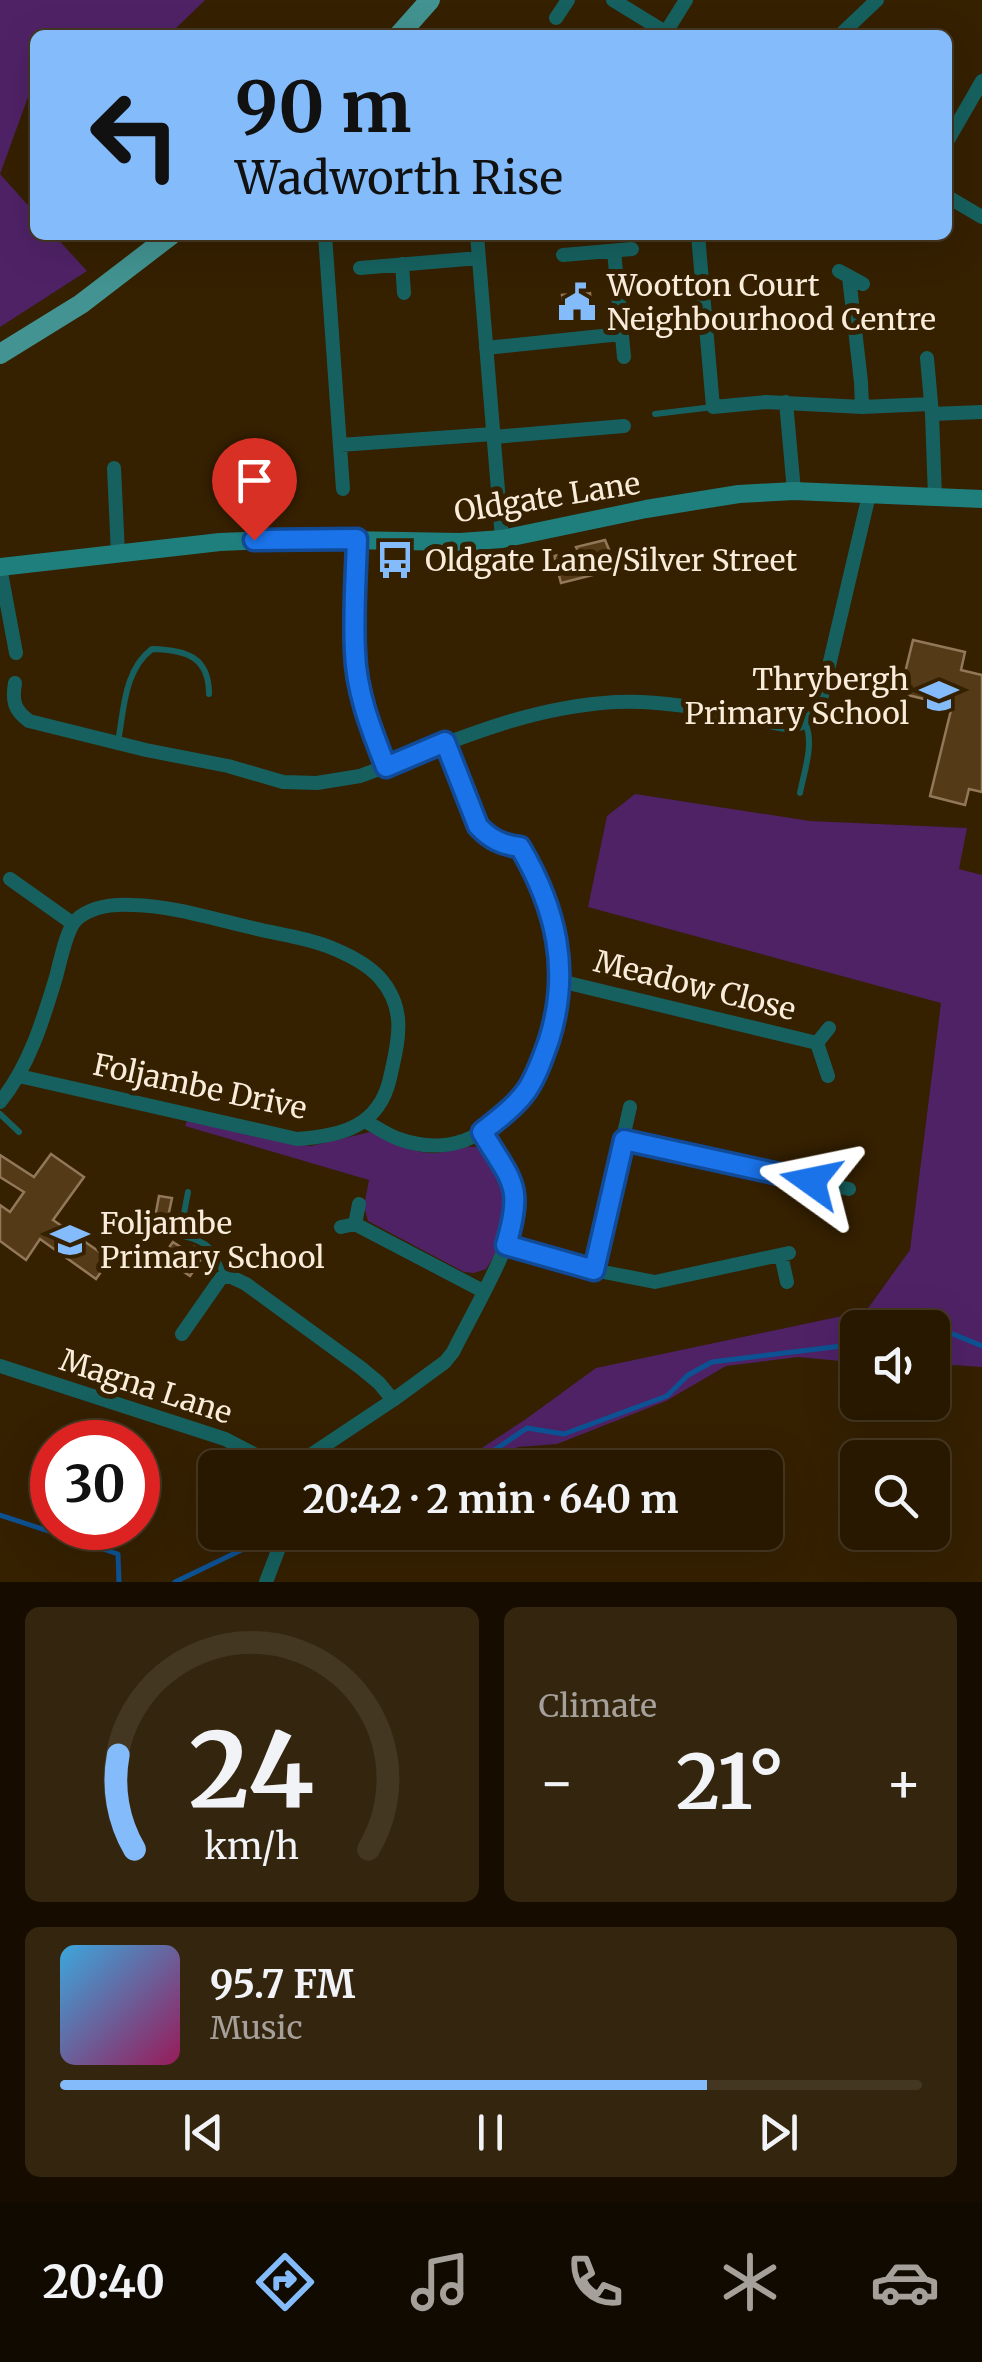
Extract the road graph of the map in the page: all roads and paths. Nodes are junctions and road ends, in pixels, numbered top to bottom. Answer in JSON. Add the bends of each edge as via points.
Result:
{"nodes":[{"id":1,"x":568,"y":0,"type":"edge"},
{"id":2,"x":614,"y":0,"type":"edge"},
{"id":3,"x":686,"y":0,"type":"edge"},
{"id":4,"x":876,"y":0,"type":"edge"},
{"id":5,"x":423,"y":8,"type":"edge"},
{"id":6,"x":556,"y":18,"type":"dead end"},
{"id":7,"x":403,"y":30,"type":"edge"},
{"id":8,"x":662,"y":30,"type":"edge"},
{"id":9,"x":670,"y":30,"type":"edge"},
{"id":10,"x":845,"y":30,"type":"edge"},
{"id":11,"x":982,"y":81,"type":"edge"},
{"id":12,"x":952,"y":133,"type":"edge"},
{"id":13,"x":952,"y":199,"type":"edge"},
{"id":14,"x":982,"y":217,"type":"edge"},
{"id":15,"x":165,"y":240,"type":"edge"},
{"id":16,"x":325,"y":240,"type":"edge"},
{"id":17,"x":477,"y":240,"type":"edge"},
{"id":18,"x":698,"y":240,"type":"edge"},
{"id":19,"x":632,"y":249,"type":"dead end"},
{"id":20,"x":614,"y":250,"type":"junction"},
{"id":21,"x":563,"y":255,"type":"dead end"},
{"id":22,"x":479,"y":258,"type":"junction"},
{"id":23,"x":402,"y":264,"type":"junction"},
{"id":24,"x":360,"y":268,"type":"dead end"},
{"id":25,"x":864,"y":284,"type":"dead end"},
{"id":26,"x":404,"y":294,"type":"dead end"},
{"id":27,"x":621,"y":334,"type":"junction"},
{"id":28,"x":486,"y":348,"type":"junction"},
{"id":29,"x":0,"y":354,"type":"edge"},
{"id":30,"x":624,"y":357,"type":"dead end"},
{"id":31,"x":927,"y":358,"type":"dead end"},
{"id":32,"x":786,"y":402,"type":"junction"},
{"id":33,"x":713,"y":407,"type":"junction"},
{"id":34,"x":862,"y":407,"type":"junction"},
{"id":35,"x":931,"y":409,"type":"junction"},
{"id":36,"x":982,"y":412,"type":"edge"},
{"id":37,"x":655,"y":414,"type":"dead end"},
{"id":38,"x":624,"y":426,"type":"dead end"},
{"id":39,"x":493,"y":435,"type":"junction"},
{"id":40,"x":340,"y":445,"type":"junction"},
{"id":41,"x":114,"y":468,"type":"dead end"},
{"id":42,"x":343,"y":488,"type":"dead end"},
{"id":43,"x":794,"y":491,"type":"junction"},
{"id":44,"x":870,"y":496,"type":"junction"},
{"id":45,"x":935,"y":497,"type":"junction"},
{"id":46,"x":982,"y":499,"type":"edge"},
{"id":47,"x":502,"y":538,"type":"junction"},
{"id":48,"x":357,"y":539,"type":"junction"},
{"id":49,"x":118,"y":554,"type":"junction"},
{"id":50,"x":0,"y":567,"type":"edge"},
{"id":51,"x":16,"y":653,"type":"dead end"},
{"id":52,"x":15,"y":684,"type":"dead end"},
{"id":53,"x":209,"y":694,"type":"dead end"},
{"id":54,"x":806,"y":724,"type":"junction"},
{"id":55,"x":445,"y":742,"type":"junction"},
{"id":56,"x":118,"y":743,"type":"junction"},
{"id":57,"x":386,"y":767,"type":"junction"},
{"id":58,"x":800,"y":793,"type":"dead end"},
{"id":59,"x":10,"y":879,"type":"dead end"},
{"id":60,"x":72,"y":923,"type":"junction"},
{"id":61,"x":560,"y":981,"type":"junction"},
{"id":62,"x":829,"y":1028,"type":"dead end"},
{"id":63,"x":817,"y":1043,"type":"junction"},
{"id":64,"x":19,"y":1076,"type":"junction"},
{"id":65,"x":828,"y":1076,"type":"dead end"},
{"id":66,"x":0,"y":1102,"type":"edge"},
{"id":67,"x":630,"y":1108,"type":"dead end"},
{"id":68,"x":0,"y":1114,"type":"edge"},
{"id":69,"x":366,"y":1121,"type":"junction"},
{"id":70,"x":18,"y":1132,"type":"dead end"},
{"id":71,"x":482,"y":1132,"type":"junction"},
{"id":72,"x":624,"y":1140,"type":"junction"},
{"id":73,"x":849,"y":1189,"type":"dead end"},
{"id":74,"x":188,"y":1192,"type":"dead end"},
{"id":75,"x":358,"y":1204,"type":"dead end"},
{"id":76,"x":506,"y":1245,"type":"junction"},
{"id":77,"x":594,"y":1270,"type":"junction"},
{"id":78,"x":224,"y":1277,"type":"junction"},
{"id":79,"x":787,"y":1282,"type":"dead end"},
{"id":80,"x":483,"y":1291,"type":"junction"},
{"id":81,"x":182,"y":1334,"type":"dead end"},
{"id":82,"x":0,"y":1366,"type":"edge"},
{"id":83,"x":392,"y":1400,"type":"junction"},
{"id":84,"x":246,"y":1450,"type":"edge"},
{"id":85,"x":317,"y":1450,"type":"edge"},
{"id":86,"x":280,"y":1550,"type":"edge"},
{"id":87,"x":266,"y":1582,"type":"edge"}],
"edges":[{"from":1,"to":6,"type":"street"},
{"from":2,"to":8,"type":"street"},
{"from":3,"to":9,"type":"street"},
{"from":4,"to":10,"type":"street"},
{"from":5,"to":7,"type":"main road"},
{"from":11,"to":12,"type":"street"},
{"from":13,"to":14,"type":"street"},
{"from":15,"to":29,"type":"main road"},
{"from":16,"to":40,"type":"street"},
{"from":17,"to":22,"type":"street"},
{"from":18,"to":33,"type":"street"},
{"from":19,"to":20,"type":"street"},
{"from":20,"to":21,"type":"street"},
{"from":20,"to":27,"type":"street"},
{"from":22,"to":23,"type":"street"},
{"from":22,"to":28,"type":"street"},
{"from":23,"to":24,"type":"street"},
{"from":23,"to":26,"type":"street"},
{"from":25,"to":34,"type":"street","via":[[844,274]]},
{"from":27,"to":28,"type":"street"},
{"from":27,"to":30,"type":"street"},
{"from":28,"to":39,"type":"street"},
{"from":31,"to":35,"type":"street"},
{"from":32,"to":33,"type":"street"},
{"from":32,"to":34,"type":"street"},
{"from":32,"to":43,"type":"street"},
{"from":33,"to":37,"type":"lane"},
{"from":34,"to":35,"type":"street"},
{"from":35,"to":36,"type":"street"},
{"from":35,"to":45,"type":"street"},
{"from":38,"to":39,"type":"street"},
{"from":39,"to":40,"type":"street"},
{"from":39,"to":47,"type":"street"},
{"from":40,"to":42,"type":"street"},
{"from":41,"to":49,"type":"street"},
{"from":43,"to":44,"type":"street","name":"Oldgate Lane"},
{"from":43,"to":47,"type":"street","name":"Oldgate Lane","via":[[689,501]]},
{"from":44,"to":45,"type":"street","name":"Oldgate Lane"},
{"from":44,"to":54,"type":"street","via":[[820,704]]},
{"from":45,"to":46,"type":"street","name":"Oldgate Lane"},
{"from":47,"to":48,"type":"street","name":"Oldgate Lane"},
{"from":48,"to":49,"type":"street","name":"Oldgate Lane","via":[[220,542]]},
{"from":48,"to":57,"type":"street","via":[[354,652],[366,714]]},
{"from":49,"to":50,"type":"street","name":"Oldgate Lane"},
{"from":50,"to":51,"type":"street"},
{"from":52,"to":56,"type":"street","via":[[14,705],[29,721]]},
{"from":53,"to":56,"type":"lane","via":[[200,662],[152,649],[135,665]]},
{"from":54,"to":55,"type":"street","via":[[618,702],[534,714]]},
{"from":54,"to":58,"type":"lane","via":[[810,744]]},
{"from":55,"to":57,"type":"street"},
{"from":55,"to":61,"type":"street","via":[[478,826],[504,845],[520,847],[541,884],[556,934]]},
{"from":56,"to":57,"type":"street","via":[[282,782],[336,781]]},
{"from":59,"to":60,"type":"street"},
{"from":60,"to":64,"type":"street"},
{"from":60,"to":69,"type":"street","via":[[102,907],[163,907],[322,944],[362,963],[392,996],[400,1033],[388,1085]]},
{"from":61,"to":63,"type":"street","name":"Meadow Close"},
{"from":61,"to":71,"type":"street","via":[[555,1020],[528,1089]]},
{"from":62,"to":63,"type":"street","name":"Meadow Close"},
{"from":63,"to":65,"type":"street","name":"Meadow Close"},
{"from":64,"to":66,"type":"street"},
{"from":64,"to":69,"type":"street","name":"Foljambe Drive","via":[[296,1138]]},
{"from":67,"to":72,"type":"street"},
{"from":68,"to":70,"type":"lane"},
{"from":69,"to":71,"type":"street","via":[[418,1144],[463,1142]]},
{"from":71,"to":76,"type":"street","via":[[517,1200]]},
{"from":72,"to":73,"type":"street"},
{"from":72,"to":77,"type":"street"},
{"from":74,"to":78,"type":"lane","via":[[180,1235],[204,1241]]},
{"from":75,"to":80,"type":"street","via":[[348,1225]]},
{"from":76,"to":77,"type":"street"},
{"from":76,"to":80,"type":"street"},
{"from":77,"to":79,"type":"street","via":[[656,1282],[785,1254]]},
{"from":78,"to":81,"type":"street"},
{"from":78,"to":83,"type":"street","via":[[246,1284],[346,1356]]},
{"from":80,"to":83,"type":"street","via":[[453,1352]]},
{"from":82,"to":84,"type":"street","name":"Magna Lane"},
{"from":83,"to":85,"type":"street"},
{"from":86,"to":87,"type":"street"}]}
